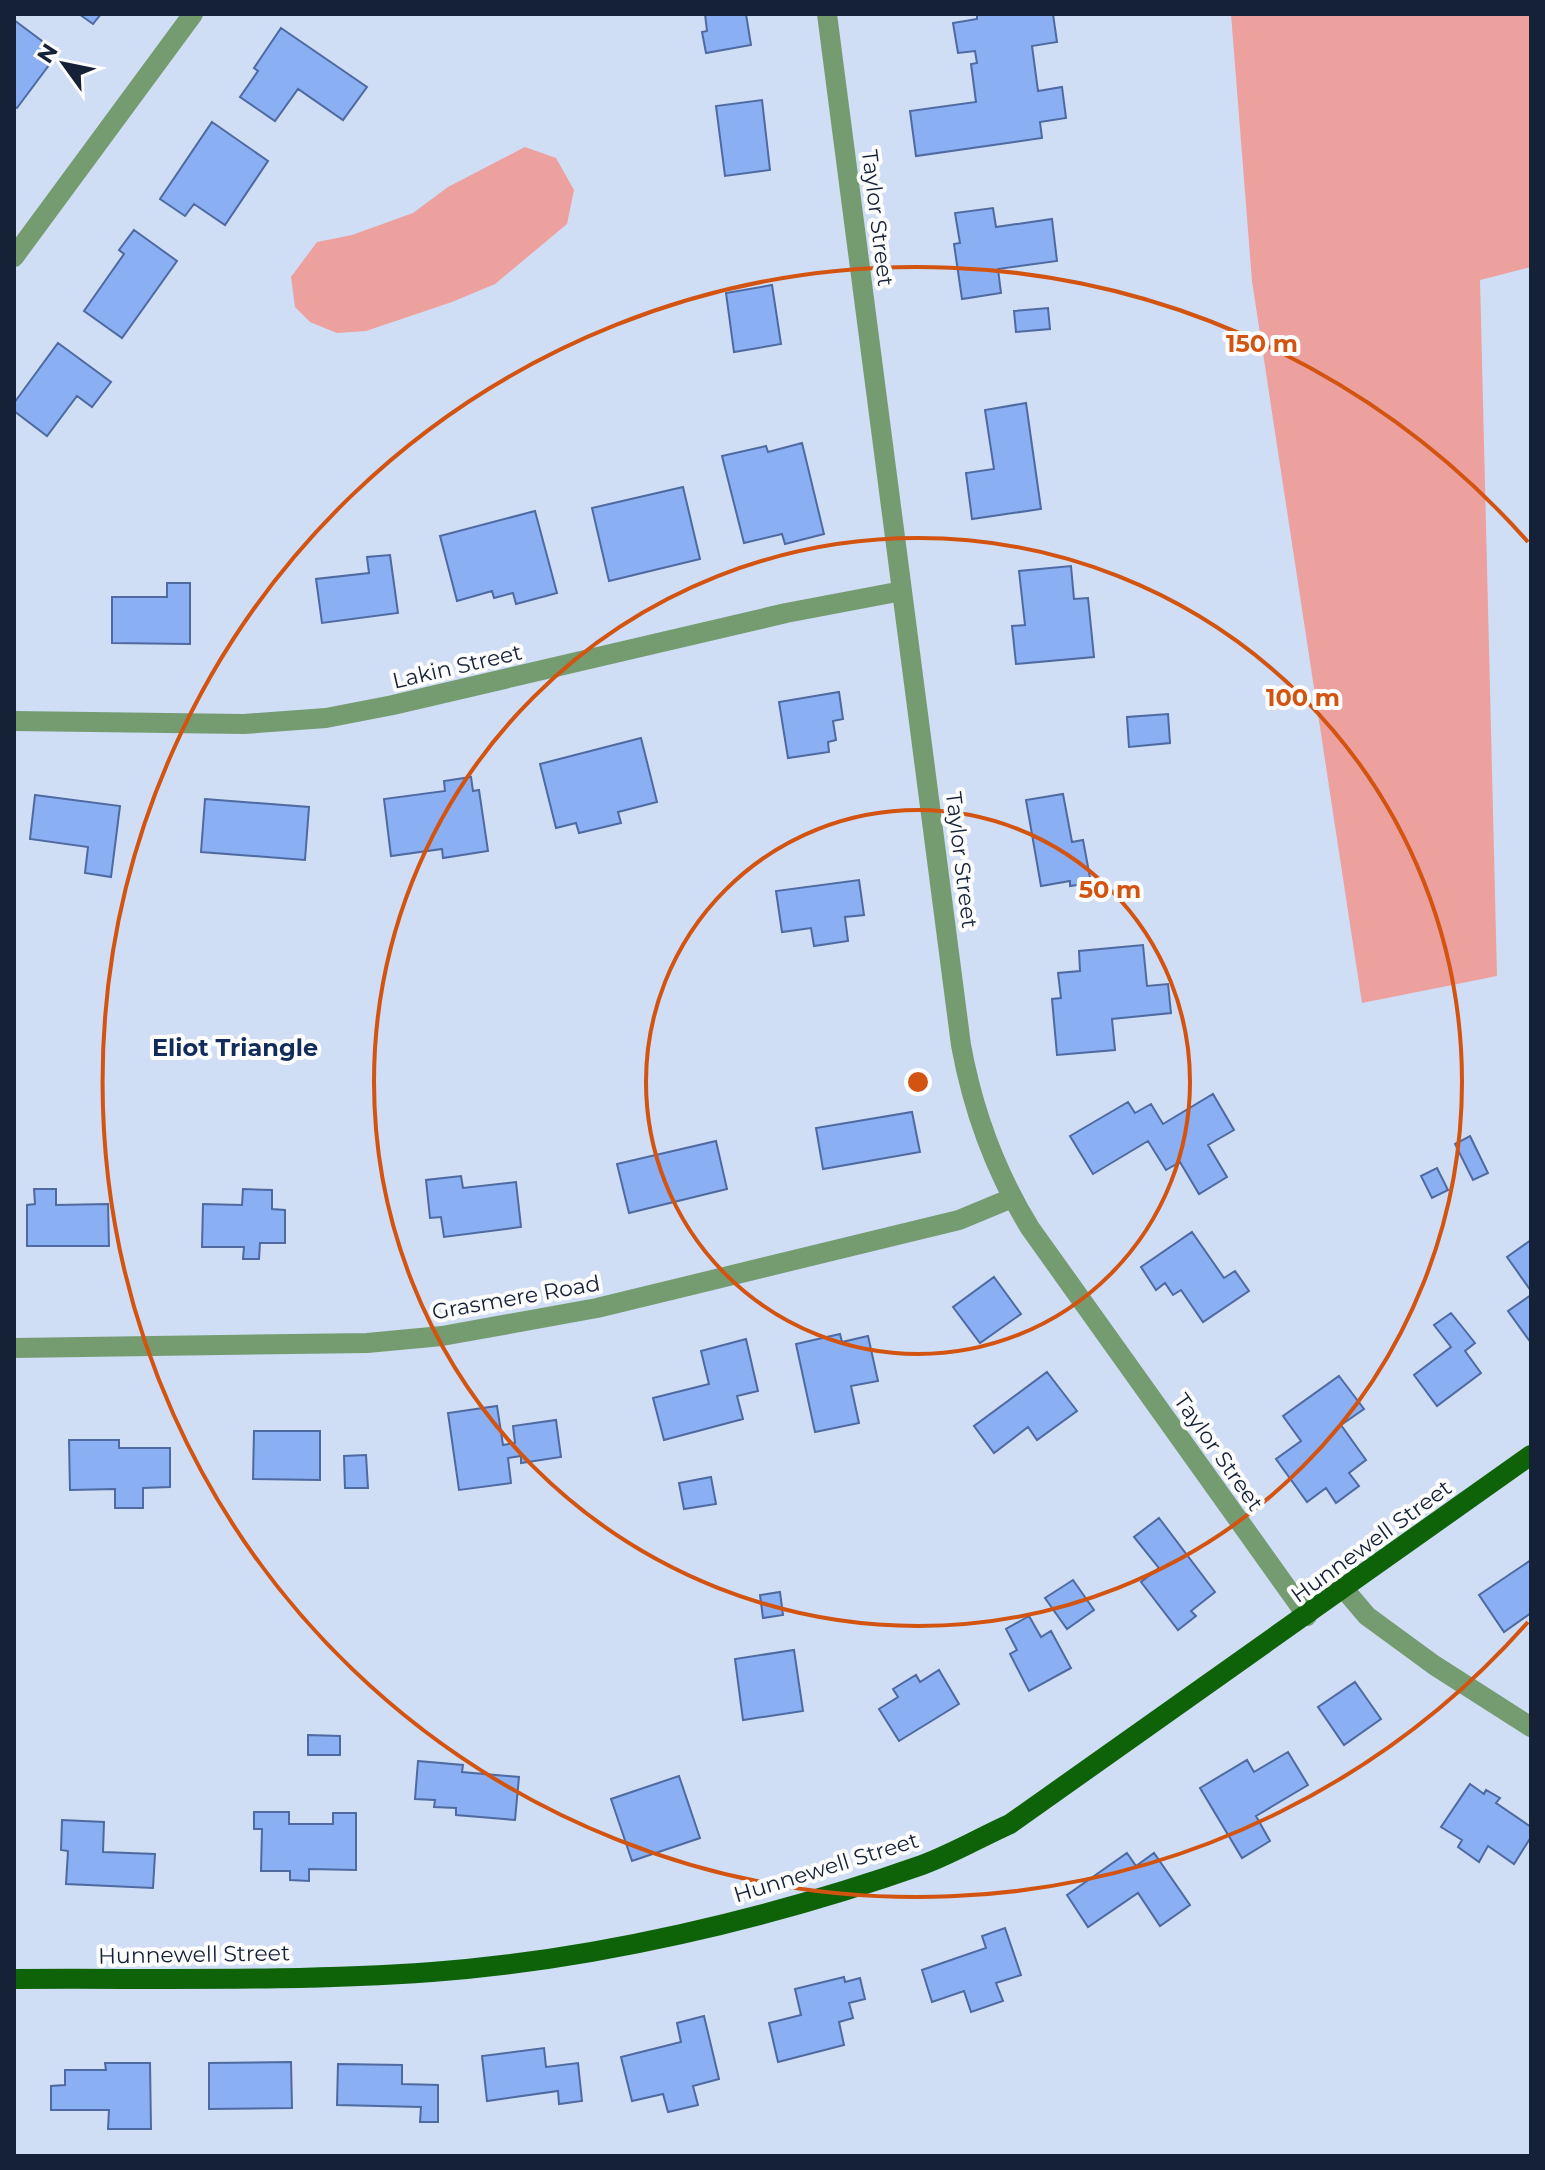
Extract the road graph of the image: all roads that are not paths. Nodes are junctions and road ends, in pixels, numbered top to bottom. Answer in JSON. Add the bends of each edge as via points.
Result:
{"nodes":[{"id":1,"x":193,"y":14,"type":"edge"},
{"id":2,"x":827,"y":14,"type":"edge"},
{"id":3,"x":14,"y":257,"type":"edge"},
{"id":4,"x":902,"y":591,"type":"junction"},
{"id":5,"x":14,"y":721,"type":"edge"},
{"id":6,"x":1012,"y":1198,"type":"junction"},
{"id":7,"x":14,"y":1348,"type":"edge"},
{"id":8,"x":1531,"y":1455,"type":"edge"},
{"id":9,"x":1344,"y":1589,"type":"junction"},
{"id":10,"x":1307,"y":1616,"type":"junction"},
{"id":11,"x":1531,"y":1727,"type":"edge"},
{"id":12,"x":14,"y":1979,"type":"edge"}],
"edges":[{"from":1,"to":3,"type":"street"},
{"from":2,"to":4,"type":"street","name":"Taylor Street"},
{"from":4,"to":5,"type":"street","name":"Lakin Street","via":[[326,718],[244,724]]},
{"from":4,"to":6,"type":"street","name":"Taylor Street","via":[[966,1075],[983,1132]]},
{"from":6,"to":7,"type":"street","name":"Grasmere Road","via":[[959,1220],[547,1318],[442,1336],[367,1343]]},
{"from":6,"to":10,"type":"street","name":"Taylor Street"},
{"from":8,"to":9,"type":"main road","name":"Hunnewell Street"},
{"from":9,"to":10,"type":"main road","name":"Hunnewell Street"},
{"from":9,"to":11,"type":"street","via":[[1367,1616]]},
{"from":10,"to":12,"type":"main road","name":"Hunnewell Street","via":[[1010,1824],[925,1864],[823,1896],[619,1946],[435,1972]]}]}
